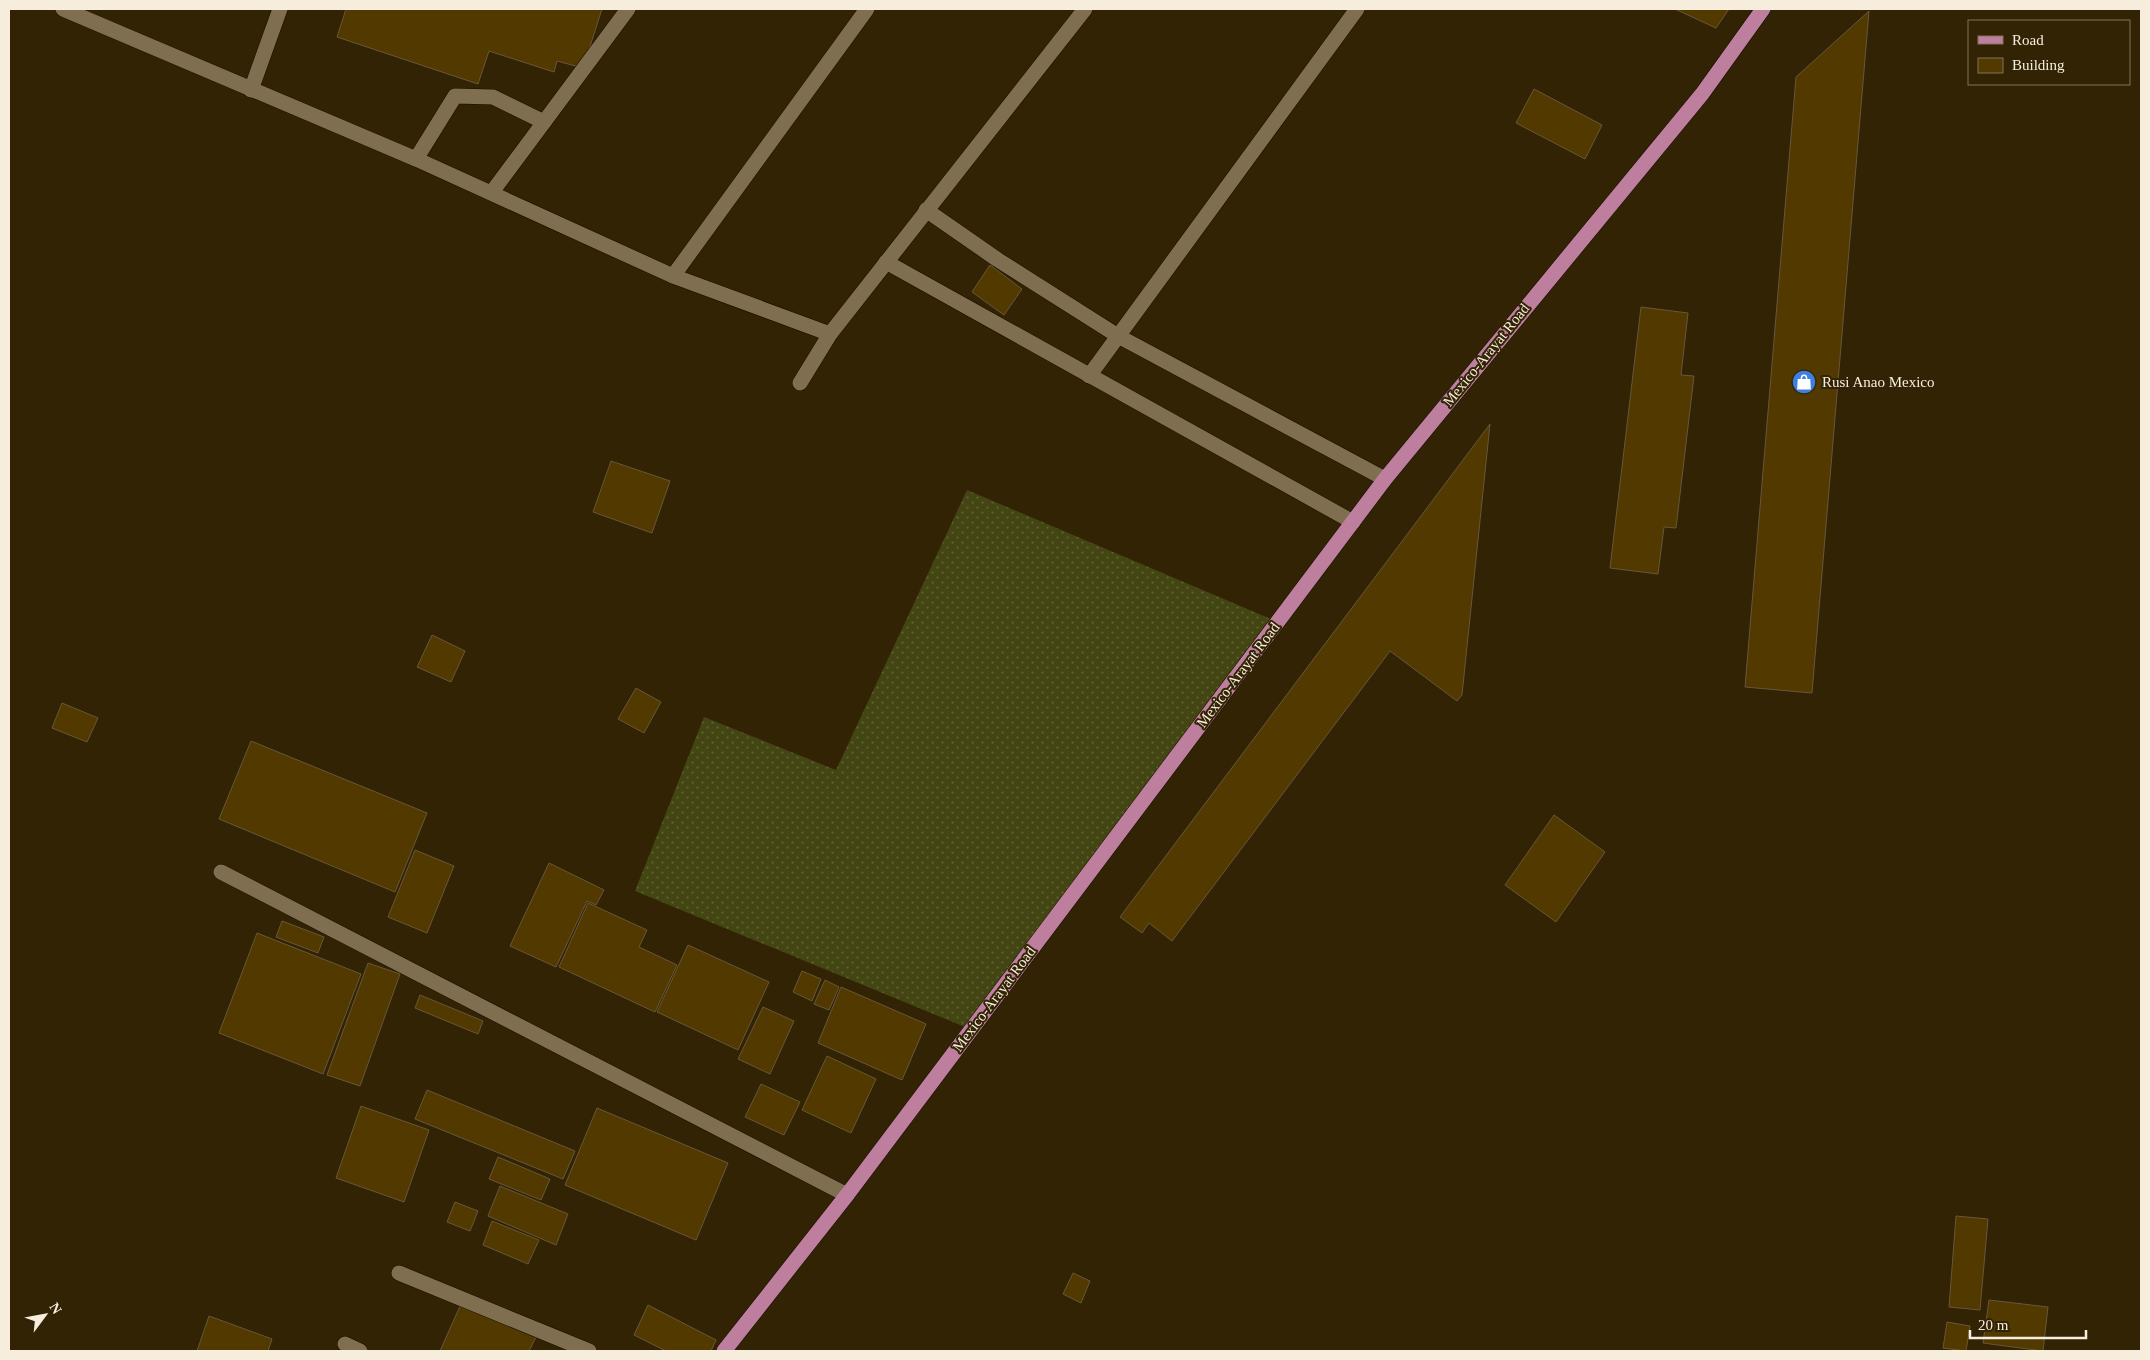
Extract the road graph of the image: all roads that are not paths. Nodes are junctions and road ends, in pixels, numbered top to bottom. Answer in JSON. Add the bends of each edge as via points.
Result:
{"nodes":[{"id":1,"x":63,"y":9,"type":"edge"},
{"id":2,"x":280,"y":9,"type":"edge"},
{"id":3,"x":628,"y":9,"type":"edge"},
{"id":4,"x":868,"y":9,"type":"edge"},
{"id":5,"x":1085,"y":9,"type":"edge"},
{"id":6,"x":1356,"y":9,"type":"edge"},
{"id":7,"x":1763,"y":9,"type":"edge"},
{"id":8,"x":88,"y":14,"type":"edge"},
{"id":9,"x":251,"y":90,"type":"junction"},
{"id":10,"x":544,"y":122,"type":"junction"},
{"id":11,"x":416,"y":158,"type":"junction"},
{"id":12,"x":492,"y":192,"type":"junction"},
{"id":13,"x":926,"y":210,"type":"junction"},
{"id":14,"x":886,"y":262,"type":"junction"},
{"id":15,"x":673,"y":276,"type":"junction"},
{"id":16,"x":830,"y":334,"type":"junction"},
{"id":17,"x":1118,"y":336,"type":"junction"},
{"id":18,"x":1089,"y":376,"type":"junction"},
{"id":19,"x":800,"y":383,"type":"dead end"},
{"id":20,"x":1384,"y":479,"type":"junction"},
{"id":21,"x":1353,"y":522,"type":"junction"},
{"id":22,"x":221,"y":872,"type":"dead end"},
{"id":23,"x":847,"y":1195,"type":"junction"},
{"id":24,"x":399,"y":1274,"type":"dead end"},
{"id":25,"x":345,"y":1344,"type":"dead end"},
{"id":26,"x":360,"y":1351,"type":"edge"},
{"id":27,"x":589,"y":1351,"type":"edge"},
{"id":28,"x":724,"y":1351,"type":"edge"}],
"edges":[{"from":1,"to":8,"type":"street"},
{"from":2,"to":9,"type":"street"},
{"from":3,"to":10,"type":"street"},
{"from":4,"to":15,"type":"street"},
{"from":5,"to":13,"type":"street"},
{"from":6,"to":17,"type":"street"},
{"from":7,"to":20,"type":"main road","name":"Mexico-Arayat Road","via":[[1702,94]]},
{"from":8,"to":9,"type":"street"},
{"from":9,"to":11,"type":"street"},
{"from":10,"to":11,"type":"street","via":[[493,98],[456,96]]},
{"from":10,"to":12,"type":"street"},
{"from":11,"to":12,"type":"street"},
{"from":12,"to":15,"type":"street"},
{"from":13,"to":14,"type":"street"},
{"from":13,"to":17,"type":"street"},
{"from":14,"to":16,"type":"street"},
{"from":14,"to":18,"type":"street"},
{"from":15,"to":16,"type":"street"},
{"from":16,"to":19,"type":"street"},
{"from":17,"to":18,"type":"street"},
{"from":17,"to":20,"type":"street"},
{"from":18,"to":21,"type":"street"},
{"from":20,"to":21,"type":"main road","name":"Mexico-Arayat Road"},
{"from":21,"to":23,"type":"main road","name":"Mexico-Arayat Road"},
{"from":22,"to":23,"type":"street"},
{"from":23,"to":28,"type":"main road","name":"Mexico-Arayat Road"},
{"from":24,"to":27,"type":"street"},
{"from":25,"to":26,"type":"street"}]}
